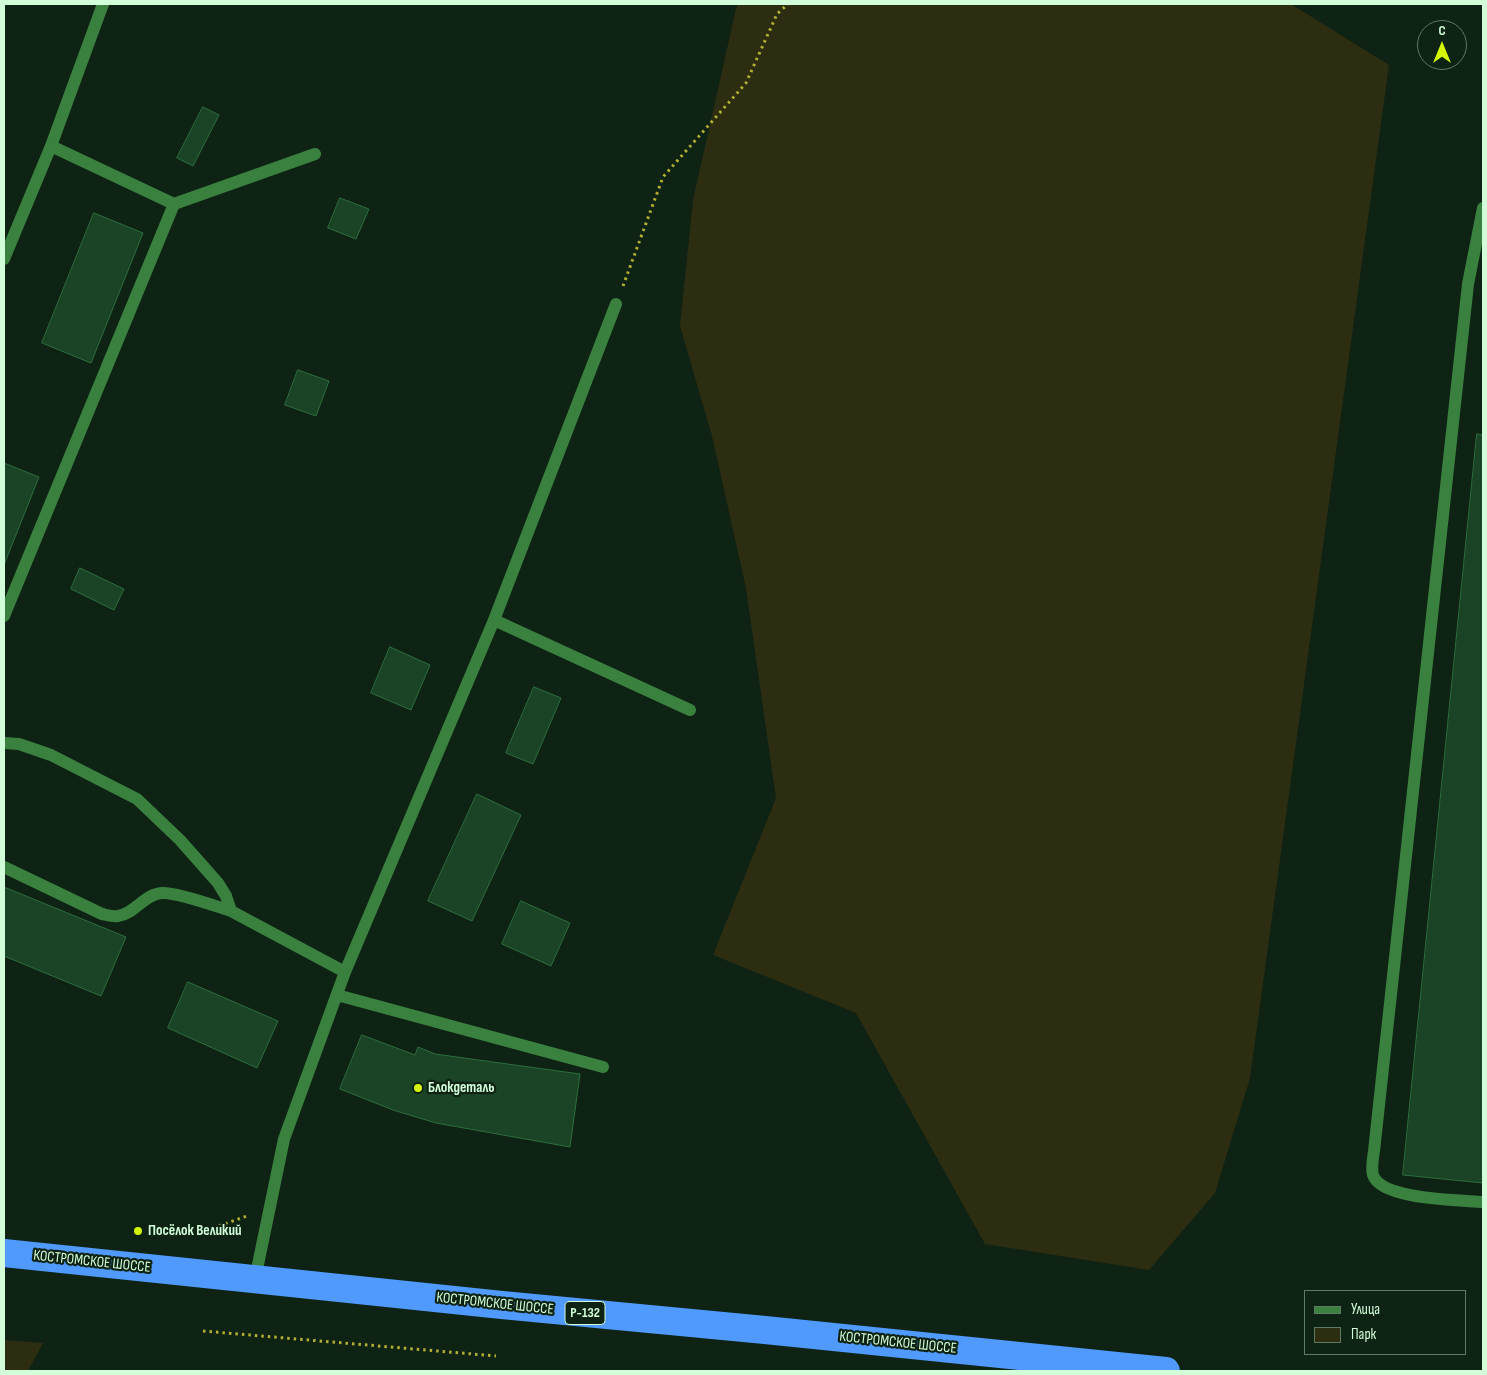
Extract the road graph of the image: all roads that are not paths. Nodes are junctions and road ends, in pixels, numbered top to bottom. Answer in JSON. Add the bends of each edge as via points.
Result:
{"nodes":[{"id":1,"x":103,"y":4,"type":"edge"},
{"id":2,"x":50,"y":146,"type":"junction"},
{"id":3,"x":315,"y":154,"type":"dead end"},
{"id":4,"x":174,"y":204,"type":"junction"},
{"id":5,"x":1483,"y":208,"type":"edge"},
{"id":6,"x":4,"y":258,"type":"edge"},
{"id":7,"x":616,"y":304,"type":"road end"},
{"id":8,"x":4,"y":616,"type":"edge"},
{"id":9,"x":494,"y":620,"type":"junction"},
{"id":10,"x":690,"y":710,"type":"dead end"},
{"id":11,"x":4,"y":743,"type":"edge"},
{"id":12,"x":4,"y":868,"type":"edge"},
{"id":13,"x":231,"y":911,"type":"junction"},
{"id":14,"x":345,"y":972,"type":"junction"},
{"id":15,"x":337,"y":995,"type":"junction"},
{"id":16,"x":602,"y":1067,"type":"dead end"},
{"id":17,"x":1483,"y":1202,"type":"edge"},
{"id":18,"x":4,"y":1253,"type":"edge"},
{"id":19,"x":255,"y":1279,"type":"junction"},
{"id":20,"x":1012,"y":1363,"type":"edge"},
{"id":21,"x":1166,"y":1371,"type":"edge"}],
"edges":[{"from":1,"to":2,"type":"street"},
{"from":2,"to":4,"type":"street"},
{"from":2,"to":6,"type":"street"},
{"from":3,"to":4,"type":"street"},
{"from":4,"to":8,"type":"street"},
{"from":5,"to":17,"type":"street","via":[[1468,284],[1373,1174],[1387,1189],[1410,1196]]},
{"from":7,"to":9,"type":"street"},
{"from":9,"to":10,"type":"street"},
{"from":9,"to":14,"type":"street"},
{"from":11,"to":13,"type":"street","via":[[19,744],[51,755],[137,799],[218,883]]},
{"from":12,"to":13,"type":"street","via":[[102,914],[116,917],[162,893]]},
{"from":13,"to":14,"type":"street"},
{"from":14,"to":15,"type":"street"},
{"from":15,"to":16,"type":"street"},
{"from":15,"to":19,"type":"street","via":[[284,1139]]},
{"from":18,"to":19,"type":"highway","name":"КОСТРОМСКОЕ ШОССЕ","number":"Р-132"},
{"from":19,"to":20,"type":"highway","name":"КОСТРОМСКОЕ ШОССЕ","number":"Р-132"},
{"from":20,"to":21,"type":"highway","name":"КОСТРОМСКОЕ ШОССЕ","number":"Р-132"}]}
